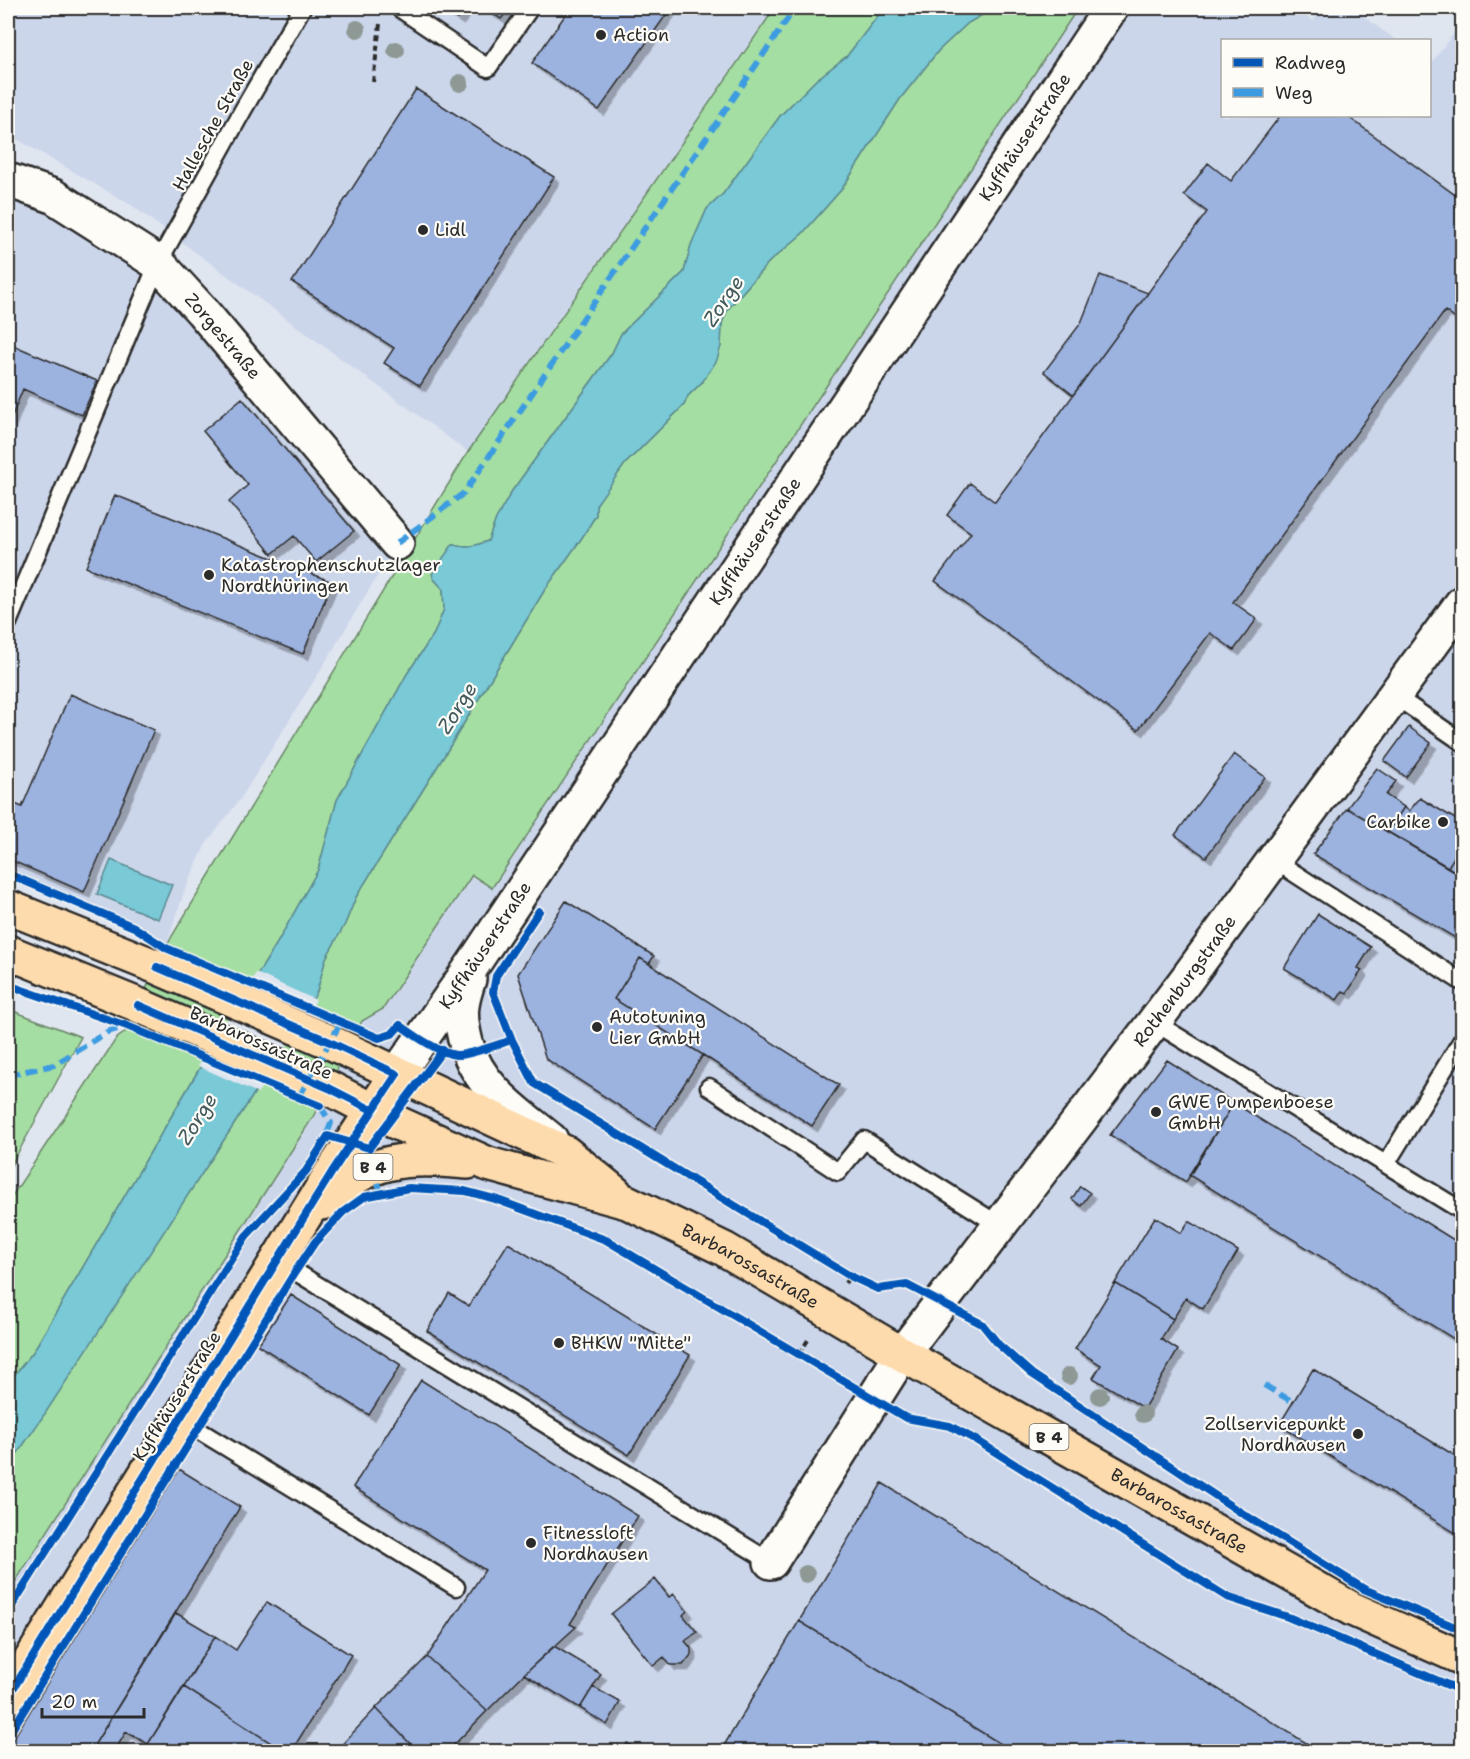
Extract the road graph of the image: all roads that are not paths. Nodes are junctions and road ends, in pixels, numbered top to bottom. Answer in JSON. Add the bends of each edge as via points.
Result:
{"nodes":[{"id":1,"x":302,"y":8,"type":"edge"},
{"id":2,"x":399,"y":8,"type":"edge"},
{"id":3,"x":530,"y":8,"type":"edge"},
{"id":4,"x":1111,"y":8,"type":"edge"},
{"id":5,"x":8,"y":180,"type":"edge"},
{"id":6,"x":158,"y":263,"type":"junction"},
{"id":7,"x":397,"y":543,"type":"dead end"},
{"id":8,"x":1462,"y":603,"type":"edge"},
{"id":9,"x":8,"y":623,"type":"edge"},
{"id":10,"x":1395,"y":696,"type":"junction"},
{"id":11,"x":1462,"y":742,"type":"edge"},
{"id":12,"x":1274,"y":860,"type":"junction"},
{"id":13,"x":8,"y":908,"type":"edge"},
{"id":14,"x":8,"y":952,"type":"edge"},
{"id":15,"x":472,"y":966,"type":"junction"},
{"id":16,"x":1462,"y":982,"type":"edge"},
{"id":17,"x":1154,"y":1022,"type":"junction"},
{"id":18,"x":1462,"y":1040,"type":"edge"},
{"id":19,"x":397,"y":1074,"type":"junction"},
{"id":20,"x":709,"y":1087,"type":"dead end"},
{"id":21,"x":372,"y":1110,"type":"junction"},
{"id":22,"x":566,"y":1153,"type":"junction"},
{"id":23,"x":488,"y":1164,"type":"junction"},
{"id":24,"x":1386,"y":1164,"type":"junction"},
{"id":25,"x":627,"y":1202,"type":"junction"},
{"id":26,"x":1462,"y":1211,"type":"edge"},
{"id":27,"x":999,"y":1225,"type":"junction"},
{"id":28,"x":283,"y":1252,"type":"junction"},
{"id":29,"x":902,"y":1354,"type":"junction"},
{"id":30,"x":180,"y":1419,"type":"junction"},
{"id":31,"x":771,"y":1562,"type":"joint"},
{"id":32,"x":456,"y":1587,"type":"dead end"},
{"id":33,"x":1462,"y":1658,"type":"edge"},
{"id":34,"x":8,"y":1697,"type":"edge"}],
"edges":[{"from":1,"to":6,"type":"lane","name":"Hallesche Straße"},
{"from":2,"to":3,"type":"lane","via":[[488,68]]},
{"from":4,"to":15,"type":"street","name":"Kyffhäuserstraße"},
{"from":5,"to":6,"type":"street","name":"Zorgestraße","via":[[53,196]]},
{"from":6,"to":7,"type":"street","name":"Zorgestraße"},
{"from":6,"to":9,"type":"lane","name":"Hallesche Straße"},
{"from":8,"to":10,"type":"street","name":"Rothenburgstraße"},
{"from":10,"to":11,"type":"lane"},
{"from":10,"to":12,"type":"street","name":"Rothenburgstraße"},
{"from":12,"to":16,"type":"lane"},
{"from":12,"to":17,"type":"street","name":"Rothenburgstraße"},
{"from":13,"to":19,"type":"main road","name":"Barbarossastraße","number":"B 4","via":[[157,967]]},
{"from":14,"to":21,"type":"main road","name":"Barbarossastraße","number":"B 4","via":[[138,1005]]},
{"from":15,"to":19,"type":"street","name":"Kyffhäuserstraße"},
{"from":15,"to":22,"type":"street","name":"Barbarossastraße","via":[[461,1023],[476,1068],[498,1095]]},
{"from":17,"to":24,"type":"lane"},
{"from":17,"to":27,"type":"street","name":"Rothenburgstraße"},
{"from":18,"to":24,"type":"lane"},
{"from":19,"to":21,"type":"main road","name":"Kyffhäuserstraße"},
{"from":19,"to":22,"type":"main road","name":"Barbarossastraße","number":"B 4"},
{"from":20,"to":27,"type":"lane","via":[[838,1172],[864,1140]]},
{"from":21,"to":23,"type":"main road","name":"Barbarossastraße","number":"B 4"},
{"from":21,"to":28,"type":"main road","name":"Kyffhäuserstraße"},
{"from":22,"to":25,"type":"main road","name":"Barbarossastraße","number":"B 4"},
{"from":23,"to":25,"type":"main road","name":"Barbarossastraße","number":"B 4"},
{"from":23,"to":28,"type":"main road","number":"B 4","via":[[433,1159],[375,1166],[332,1193]]},
{"from":24,"to":26,"type":"lane"},
{"from":25,"to":29,"type":"main road","name":"Barbarossastraße","number":"B 4","via":[[724,1249]]},
{"from":27,"to":29,"type":"street","name":"Rothenburgstraße"},
{"from":28,"to":30,"type":"main road","name":"Kyffhäuserstraße","number":"B 4"},
{"from":28,"to":31,"type":"lane"},
{"from":29,"to":31,"type":"street"},
{"from":29,"to":33,"type":"main road","name":"Barbarossastraße","number":"B 4","via":[[1352,1609]]},
{"from":30,"to":32,"type":"lane"},
{"from":30,"to":34,"type":"main road","name":"Kyffhäuserstraße","number":"B 4"}]}
